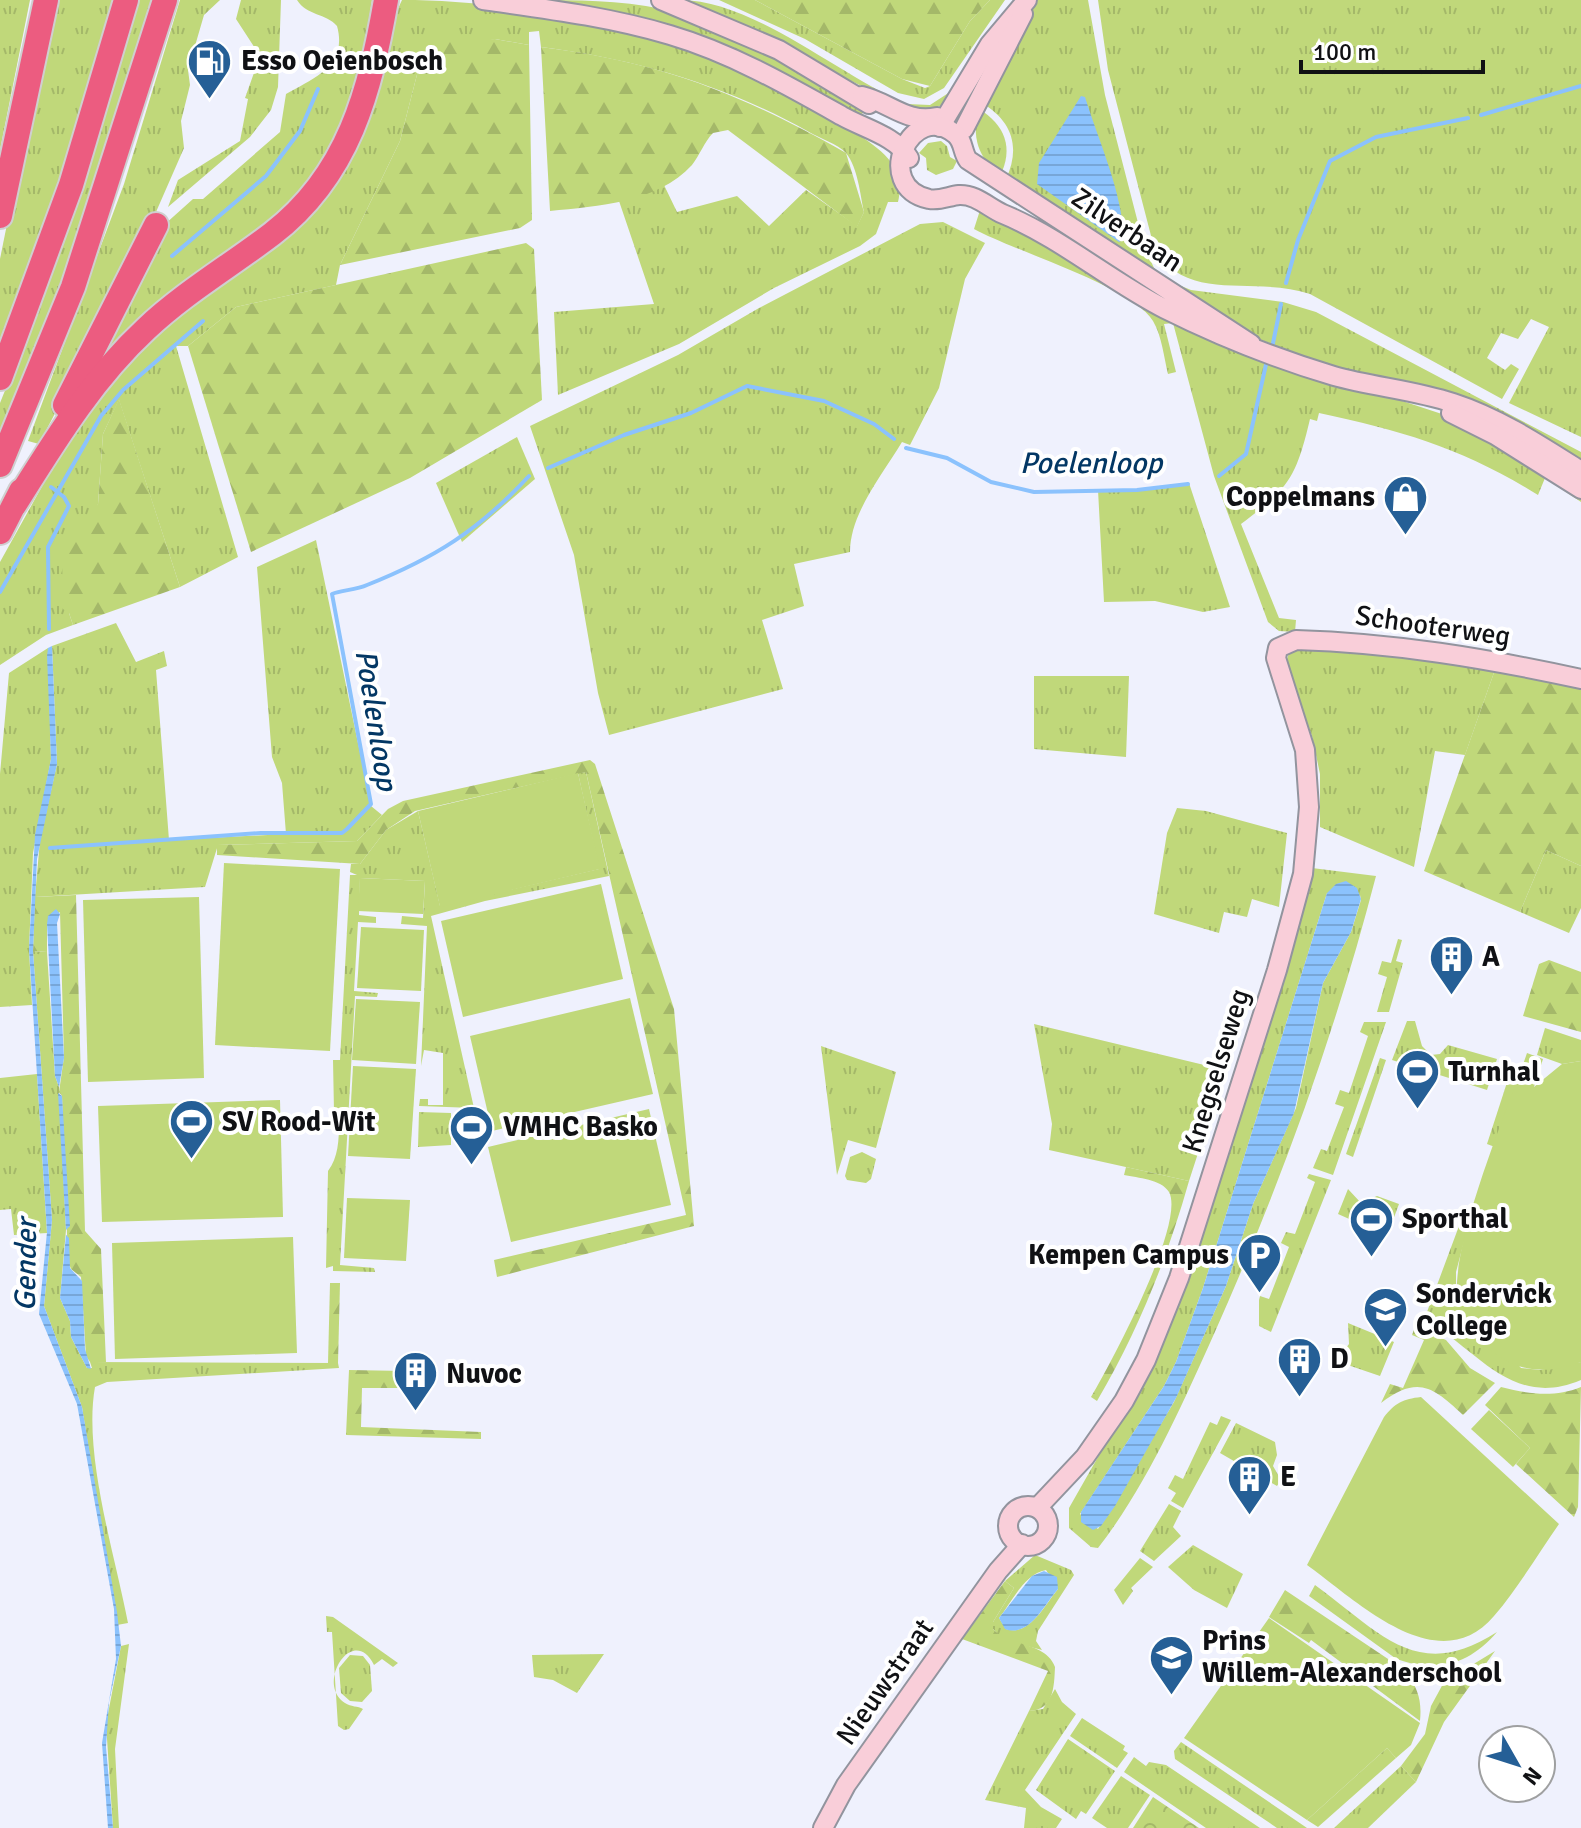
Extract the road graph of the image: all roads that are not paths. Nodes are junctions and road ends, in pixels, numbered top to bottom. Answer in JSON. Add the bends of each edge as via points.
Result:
{"nodes":[{"id":1,"x":46,"y":0,"type":"edge"},
{"id":2,"x":126,"y":0,"type":"edge"},
{"id":3,"x":165,"y":0,"type":"edge"},
{"id":4,"x":386,"y":0,"type":"edge"},
{"id":5,"x":483,"y":0,"type":"edge"},
{"id":6,"x":661,"y":0,"type":"edge"},
{"id":7,"x":1026,"y":0,"type":"edge"},
{"id":8,"x":931,"y":124,"type":"junction"},
{"id":9,"x":964,"y":129,"type":"junction"},
{"id":10,"x":901,"y":154,"type":"junction"},
{"id":11,"x":972,"y":163,"type":"junction"},
{"id":12,"x":959,"y":189,"type":"junction"},
{"id":13,"x":0,"y":216,"type":"edge"},
{"id":14,"x":156,"y":225,"type":"dead end"},
{"id":15,"x":1256,"y":346,"type":"junction"},
{"id":16,"x":0,"y":378,"type":"edge"},
{"id":17,"x":1416,"y":396,"type":"junction"},
{"id":18,"x":0,"y":465,"type":"edge"},
{"id":19,"x":1581,"y":471,"type":"edge"},
{"id":20,"x":1581,"y":489,"type":"edge"},
{"id":21,"x":15,"y":504,"type":"junction"},
{"id":22,"x":0,"y":532,"type":"edge"},
{"id":23,"x":1278,"y":648,"type":"joint"},
{"id":24,"x":1581,"y":679,"type":"edge"},
{"id":25,"x":1041,"y":1512,"type":"junction"},
{"id":26,"x":1017,"y":1541,"type":"junction"},
{"id":27,"x":823,"y":1828,"type":"edge"}],
"edges":[{"from":1,"to":13,"type":"highway"},
{"from":2,"to":16,"type":"highway","via":[[71,185]]},
{"from":3,"to":18,"type":"highway","via":[[73,287]]},
{"from":4,"to":21,"type":"highway","via":[[363,106],[327,176],[286,223],[175,304],[126,349],[80,405]]},
{"from":5,"to":10,"type":"main road","via":[[622,21],[674,36],[765,73],[860,123]]},
{"from":6,"to":8,"type":"main road","via":[[779,50],[871,106]]},
{"from":7,"to":8,"type":"main road"},
{"from":7,"to":9,"type":"main road"},
{"from":8,"to":9,"type":"main road"},
{"from":8,"to":10,"type":"main road"},
{"from":8,"to":11,"type":"main road","via":[[959,137]]},
{"from":9,"to":11,"type":"main road","via":[[973,147]]},
{"from":10,"to":12,"type":"main road","via":[[928,193]]},
{"from":11,"to":12,"type":"main road"},
{"from":11,"to":15,"type":"main road","name":"Zilverbaan"},
{"from":12,"to":15,"type":"main road","name":"Zilverbaan","via":[[1007,208],[1132,292]]},
{"from":14,"to":21,"type":"highway"},
{"from":15,"to":17,"type":"main road","name":"Zilverbaan","via":[[1335,376]]},
{"from":17,"to":19,"type":"main road","name":"Zilverbaan","via":[[1450,401],[1487,417]]},
{"from":17,"to":20,"type":"main road","name":"Zilverbaan","via":[[1495,435]]},
{"from":21,"to":22,"type":"highway"},
{"from":23,"to":24,"type":"main road","name":"Schooterweg","via":[[1296,640],[1419,647]]},
{"from":23,"to":25,"type":"main road","name":"Knegselseweg","via":[[1276,658],[1305,750],[1309,807],[1303,874],[1277,970],[1168,1311],[1124,1401]]},
{"from":25,"to":26,"type":"main road","via":[[1045,1536],[1034,1544]]},
{"from":25,"to":26,"type":"main road","via":[[1024,1506],[1012,1514],[1008,1526]]},
{"from":26,"to":27,"type":"main road","name":"Nieuwstraat","via":[[846,1785]]}]}
